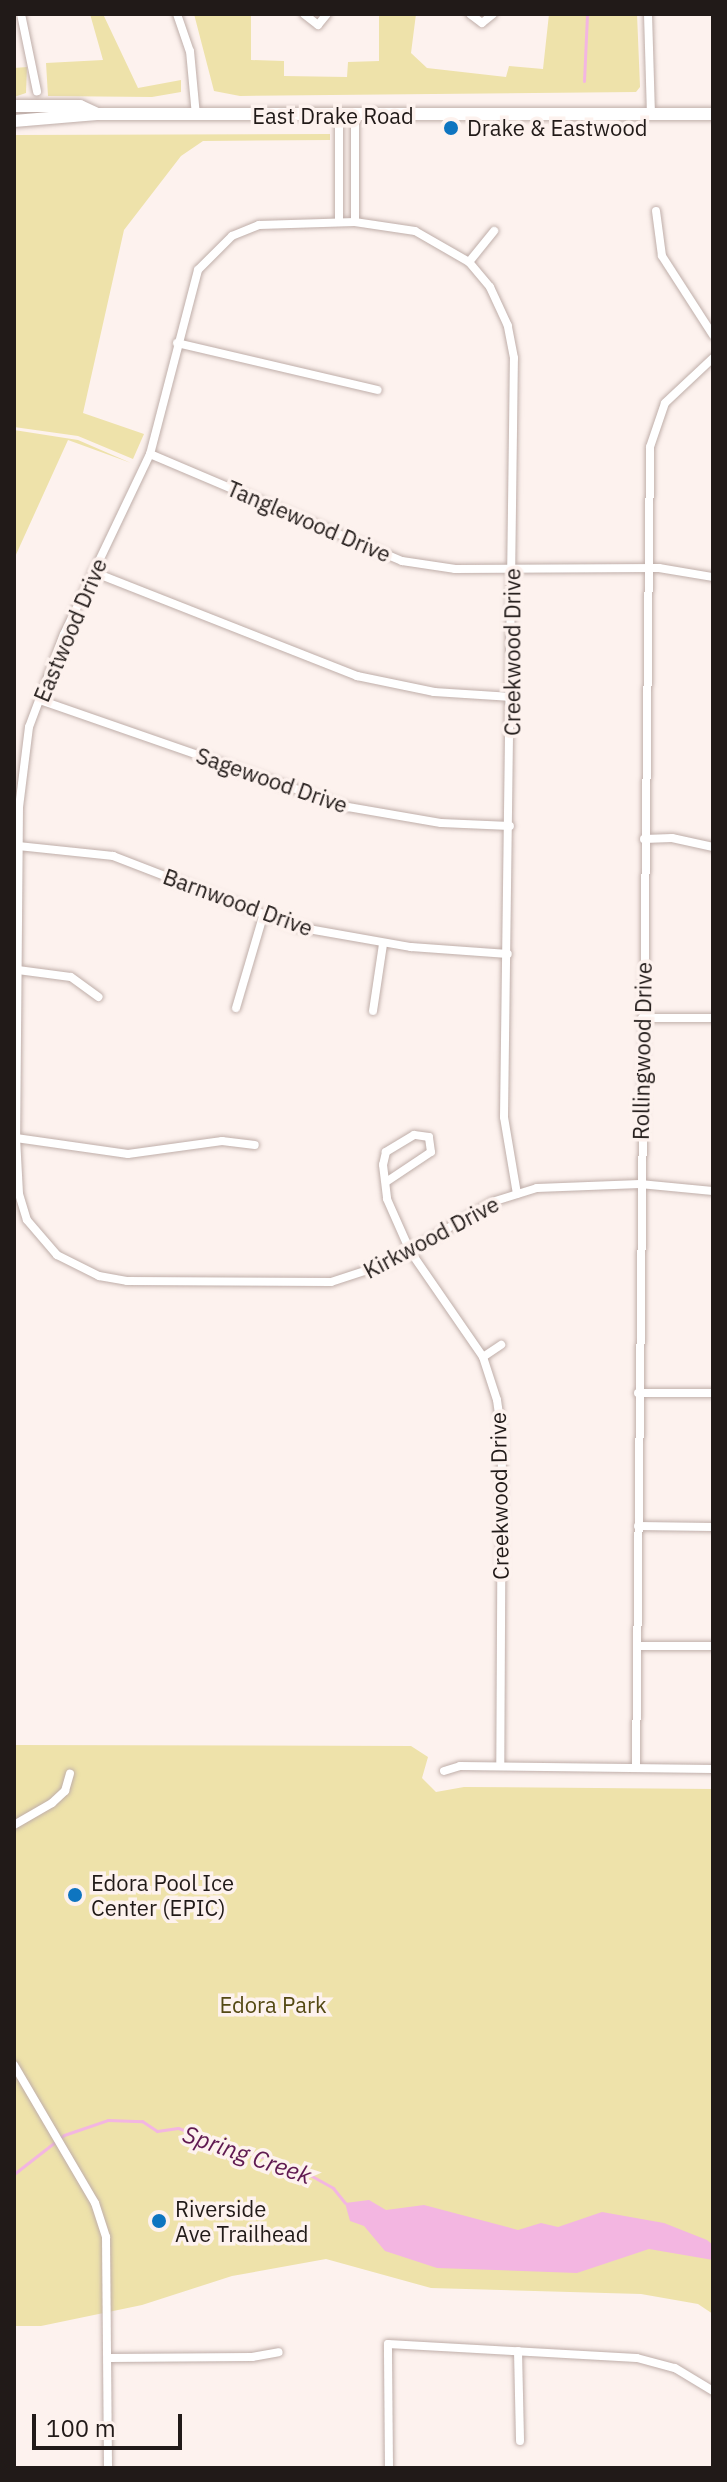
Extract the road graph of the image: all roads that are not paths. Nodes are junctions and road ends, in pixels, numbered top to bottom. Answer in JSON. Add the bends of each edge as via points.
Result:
{"nodes":[{"id":1,"x":21,"y":14,"type":"edge"},
{"id":2,"x":177,"y":14,"type":"edge"},
{"id":3,"x":304,"y":14,"type":"edge"},
{"id":4,"x":327,"y":14,"type":"edge"},
{"id":5,"x":470,"y":14,"type":"edge"},
{"id":6,"x":493,"y":14,"type":"edge"},
{"id":7,"x":648,"y":14,"type":"edge"},
{"id":8,"x":37,"y":91,"type":"joint"},
{"id":9,"x":14,"y":106,"type":"edge"},
{"id":10,"x":36,"y":106,"type":"junction"},
{"id":11,"x":14,"y":113,"type":"edge"},
{"id":12,"x":97,"y":114,"type":"junction"},
{"id":13,"x":651,"y":114,"type":"junction"},
{"id":14,"x":713,"y":114,"type":"edge"},
{"id":15,"x":339,"y":116,"type":"junction"},
{"id":16,"x":355,"y":116,"type":"junction"},
{"id":17,"x":196,"y":117,"type":"junction"},
{"id":18,"x":14,"y":121,"type":"edge"},
{"id":19,"x":656,"y":211,"type":"dead end"},
{"id":20,"x":339,"y":222,"type":"junction"},
{"id":21,"x":355,"y":222,"type":"junction"},
{"id":22,"x":494,"y":231,"type":"dead end"},
{"id":23,"x":469,"y":262,"type":"junction"},
{"id":24,"x":713,"y":335,"type":"edge"},
{"id":25,"x":177,"y":343,"type":"junction"},
{"id":26,"x":713,"y":358,"type":"edge"},
{"id":27,"x":378,"y":390,"type":"dead end"},
{"id":28,"x":150,"y":454,"type":"junction"},
{"id":29,"x":648,"y":568,"type":"junction"},
{"id":30,"x":513,"y":569,"type":"junction"},
{"id":31,"x":93,"y":572,"type":"junction"},
{"id":32,"x":713,"y":577,"type":"edge"},
{"id":33,"x":512,"y":697,"type":"junction"},
{"id":34,"x":40,"y":700,"type":"junction"},
{"id":35,"x":510,"y":826,"type":"junction"},
{"id":36,"x":644,"y":839,"type":"junction"},
{"id":37,"x":18,"y":846,"type":"junction"},
{"id":38,"x":713,"y":847,"type":"edge"},
{"id":39,"x":263,"y":916,"type":"junction"},
{"id":40,"x":383,"y":944,"type":"junction"},
{"id":41,"x":508,"y":954,"type":"junction"},
{"id":42,"x":18,"y":970,"type":"junction"},
{"id":43,"x":99,"y":997,"type":"dead end"},
{"id":44,"x":236,"y":1008,"type":"dead end"},
{"id":45,"x":373,"y":1011,"type":"dead end"},
{"id":46,"x":642,"y":1018,"type":"junction"},
{"id":47,"x":713,"y":1018,"type":"edge"},
{"id":48,"x":16,"y":1138,"type":"edge"},
{"id":49,"x":255,"y":1145,"type":"dead end"},
{"id":50,"x":386,"y":1182,"type":"junction"},
{"id":51,"x":640,"y":1184,"type":"junction"},
{"id":52,"x":713,"y":1191,"type":"edge"},
{"id":53,"x":517,"y":1194,"type":"junction"},
{"id":54,"x":410,"y":1251,"type":"junction"},
{"id":55,"x":57,"y":1255,"type":"joint"},
{"id":56,"x":501,"y":1345,"type":"dead end"},
{"id":57,"x":483,"y":1357,"type":"junction"},
{"id":58,"x":638,"y":1393,"type":"junction"},
{"id":59,"x":713,"y":1393,"type":"edge"},
{"id":60,"x":638,"y":1526,"type":"junction"},
{"id":61,"x":713,"y":1527,"type":"edge"},
{"id":62,"x":637,"y":1646,"type":"junction"},
{"id":63,"x":713,"y":1646,"type":"edge"},
{"id":64,"x":500,"y":1766,"type":"junction"},
{"id":65,"x":636,"y":1768,"type":"junction"},
{"id":66,"x":713,"y":1769,"type":"edge"},
{"id":67,"x":444,"y":1771,"type":"dead end"},
{"id":68,"x":70,"y":1774,"type":"dead end"},
{"id":69,"x":14,"y":1825,"type":"edge"},
{"id":70,"x":14,"y":2065,"type":"edge"},
{"id":71,"x":518,"y":2351,"type":"junction"},
{"id":72,"x":279,"y":2352,"type":"dead end"},
{"id":73,"x":109,"y":2358,"type":"junction"},
{"id":74,"x":713,"y":2391,"type":"edge"},
{"id":75,"x":520,"y":2441,"type":"dead end"},
{"id":76,"x":108,"y":2468,"type":"edge"},
{"id":77,"x":389,"y":2468,"type":"edge"}],
"edges":[{"from":1,"to":8,"type":"street"},
{"from":2,"to":17,"type":"street","via":[[190,51]]},
{"from":3,"to":4,"type":"street","via":[[318,25]]},
{"from":5,"to":6,"type":"street","via":[[482,23]]},
{"from":7,"to":13,"type":"street"},
{"from":8,"to":10,"type":"main road"},
{"from":9,"to":10,"type":"main road","name":"East Drake Road"},
{"from":10,"to":11,"type":"main road"},
{"from":10,"to":12,"type":"main road","name":"East Drake Road","via":[[80,106]]},
{"from":12,"to":17,"type":"main road","name":"East Drake Road"},
{"from":12,"to":18,"type":"main road","name":"East Drake Road","via":[[80,120]]},
{"from":13,"to":14,"type":"main road","name":"East Drake Road"},
{"from":13,"to":16,"type":"main road","name":"East Drake Road"},
{"from":15,"to":16,"type":"main road","name":"East Drake Road"},
{"from":15,"to":17,"type":"main road","name":"East Drake Road"},
{"from":15,"to":20,"type":"street"},
{"from":16,"to":21,"type":"street"},
{"from":19,"to":24,"type":"street","via":[[662,256]]},
{"from":20,"to":21,"type":"street","name":"Creekwood Drive"},
{"from":20,"to":25,"type":"street","name":"Eastwood Drive","via":[[259,225],[232,236],[198,270]]},
{"from":21,"to":23,"type":"street","name":"Creekwood Drive","via":[[415,231]]},
{"from":22,"to":23,"type":"street"},
{"from":23,"to":30,"type":"street","name":"Creekwood Drive","via":[[501,307],[513,345]]},
{"from":25,"to":27,"type":"street"},
{"from":25,"to":28,"type":"street","name":"Eastwood Drive"},
{"from":26,"to":29,"type":"street","name":"Rollingwood Drive","via":[[675,390],[653,432]]},
{"from":28,"to":30,"type":"street","name":"Tanglewood Drive","via":[[402,561],[455,569]]},
{"from":28,"to":31,"type":"street","name":"Eastwood Drive"},
{"from":29,"to":30,"type":"street","name":"Tanglewood Drive"},
{"from":29,"to":32,"type":"street","name":"Tanglewood Drive"},
{"from":29,"to":36,"type":"street","name":"Rollingwood Drive"},
{"from":30,"to":33,"type":"street","name":"Creekwood Drive"},
{"from":31,"to":33,"type":"street","via":[[341,671],[434,692]]},
{"from":31,"to":34,"type":"street","name":"Eastwood Drive"},
{"from":33,"to":35,"type":"street","name":"Creekwood Drive"},
{"from":34,"to":35,"type":"street","name":"Sagewood Drive","via":[[348,807],[441,823]]},
{"from":34,"to":37,"type":"street","name":"Eastwood Drive","via":[[22,768]]},
{"from":35,"to":41,"type":"street","name":"Creekwood Drive"},
{"from":36,"to":38,"type":"street"},
{"from":36,"to":46,"type":"street","name":"Rollingwood Drive"},
{"from":37,"to":39,"type":"street","name":"Barnwood Drive","via":[[113,856]]},
{"from":37,"to":42,"type":"street","name":"Eastwood Drive"},
{"from":39,"to":40,"type":"street","name":"Barnwood Drive"},
{"from":39,"to":44,"type":"street"},
{"from":40,"to":41,"type":"street","name":"Barnwood Drive"},
{"from":40,"to":45,"type":"street"},
{"from":41,"to":53,"type":"street","name":"Creekwood Drive","via":[[504,1133]]},
{"from":42,"to":43,"type":"street","via":[[71,977]]},
{"from":42,"to":48,"type":"street","name":"Eastwood Drive"},
{"from":46,"to":47,"type":"street"},
{"from":46,"to":51,"type":"street","name":"Rollingwood Drive"},
{"from":48,"to":49,"type":"street","via":[[128,1154],[230,1141]]},
{"from":48,"to":55,"type":"street","name":"Eastwood Drive","via":[[19,1194],[27,1220]]},
{"from":50,"to":50,"type":"street","via":[[386,1152],[414,1135],[429,1137],[431,1152]]},
{"from":50,"to":54,"type":"street","name":"Creekwood Drive","via":[[390,1208]]},
{"from":51,"to":52,"type":"street","name":"Kirkwood Drive"},
{"from":51,"to":53,"type":"street","name":"Kirkwood Drive","via":[[572,1184]]},
{"from":51,"to":58,"type":"street","name":"Rollingwood Drive"},
{"from":53,"to":54,"type":"street","name":"Kirkwood Drive","via":[[466,1215]]},
{"from":54,"to":55,"type":"street","name":"Kirkwood Drive","via":[[362,1275],[309,1283],[127,1281],[80,1269]]},
{"from":54,"to":57,"type":"street","name":"Creekwood Drive"},
{"from":56,"to":57,"type":"street"},
{"from":57,"to":64,"type":"street","name":"Creekwood Drive","via":[[502,1437]]},
{"from":58,"to":59,"type":"street"},
{"from":58,"to":60,"type":"street","name":"Rollingwood Drive"},
{"from":60,"to":61,"type":"street"},
{"from":60,"to":62,"type":"street","name":"Rollingwood Drive"},
{"from":62,"to":63,"type":"street"},
{"from":62,"to":65,"type":"street","name":"Rollingwood Drive"},
{"from":64,"to":65,"type":"street"},
{"from":64,"to":67,"type":"street"},
{"from":65,"to":66,"type":"street"},
{"from":68,"to":69,"type":"street","via":[[65,1791],[52,1803]]},
{"from":70,"to":73,"type":"street","via":[[71,2163],[106,2237]]},
{"from":71,"to":74,"type":"street","via":[[655,2361]]},
{"from":71,"to":75,"type":"street"},
{"from":71,"to":77,"type":"street","via":[[388,2344]]},
{"from":72,"to":73,"type":"street","via":[[252,2357]]},
{"from":73,"to":76,"type":"street"}]}
